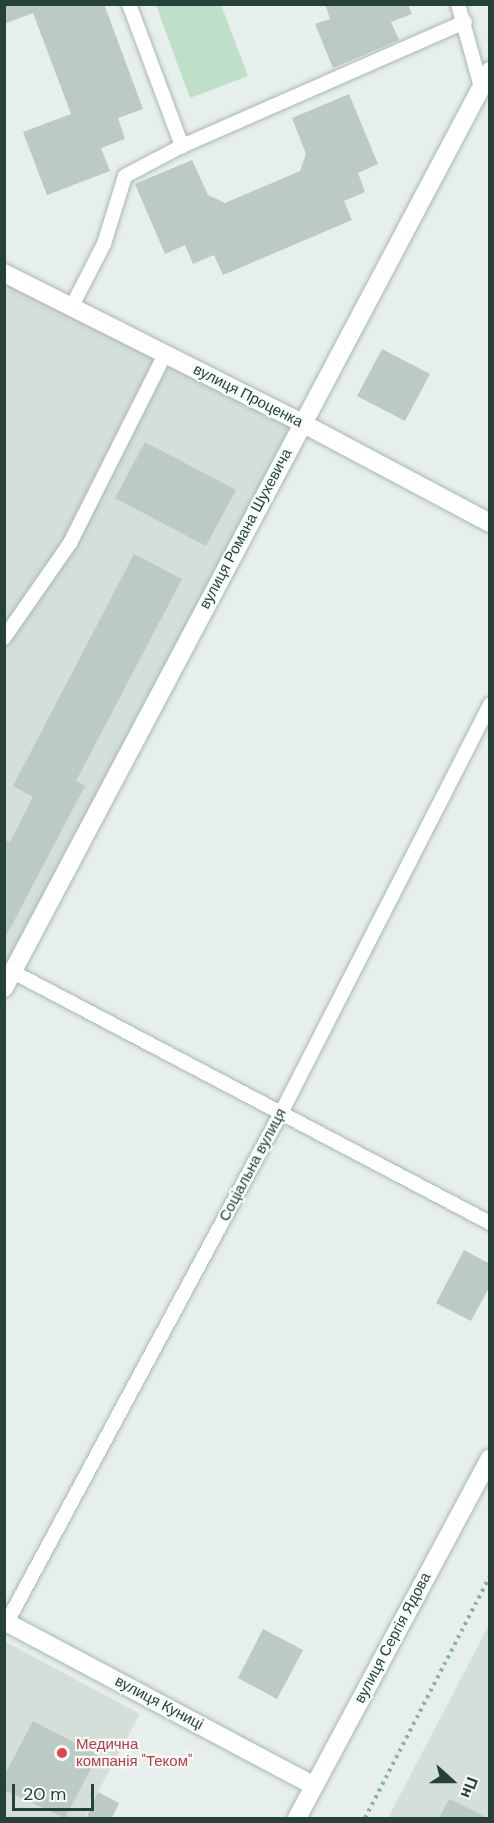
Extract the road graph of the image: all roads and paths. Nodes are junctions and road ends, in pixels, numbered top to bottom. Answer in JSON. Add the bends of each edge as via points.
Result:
{"nodes":[{"id":1,"x":129,"y":4,"type":"edge"},
{"id":2,"x":458,"y":4,"type":"edge"},
{"id":3,"x":465,"y":22,"type":"junction"},
{"id":4,"x":485,"y":79,"type":"edge"},
{"id":5,"x":182,"y":146,"type":"junction"},
{"id":6,"x":4,"y":273,"type":"edge"},
{"id":7,"x":72,"y":306,"type":"junction"},
{"id":8,"x":165,"y":354,"type":"junction"},
{"id":9,"x":302,"y":423,"type":"junction"},
{"id":10,"x":489,"y":523,"type":"edge"},
{"id":11,"x":4,"y":638,"type":"edge"},
{"id":12,"x":489,"y":704,"type":"edge"},
{"id":13,"x":9,"y":980,"type":"edge"},
{"id":14,"x":281,"y":1113,"type":"junction"},
{"id":15,"x":489,"y":1223,"type":"edge"},
{"id":16,"x":489,"y":1458,"type":"edge"},
{"id":17,"x":489,"y":1576,"type":"edge"},
{"id":18,"x":6,"y":1621,"type":"edge"},
{"id":19,"x":314,"y":1786,"type":"junction"},
{"id":20,"x":297,"y":1818,"type":"edge"},
{"id":21,"x":365,"y":1818,"type":"edge"}],
"edges":[{"from":1,"to":5,"type":"lane"},
{"from":2,"to":3,"type":"lane"},
{"from":3,"to":4,"type":"lane"},
{"from":3,"to":5,"type":"lane"},
{"from":4,"to":9,"type":"street","name":"вулиця Романа Шухевича"},
{"from":5,"to":7,"type":"lane","via":[[125,176],[104,244]]},
{"from":6,"to":7,"type":"street","name":"вулиця Проценка"},
{"from":7,"to":8,"type":"street","name":"вулиця Проценка"},
{"from":8,"to":9,"type":"street","name":"вулиця Проценка"},
{"from":8,"to":11,"type":"lane","via":[[70,543]]},
{"from":9,"to":10,"type":"street","name":"вулиця Проценка"},
{"from":9,"to":13,"type":"street","name":"вулиця Романа Шухевича"},
{"from":12,"to":14,"type":"lane","name":"Соціальна вулиця"},
{"from":13,"to":14,"type":"lane"},
{"from":14,"to":15,"type":"lane"},
{"from":14,"to":18,"type":"lane","name":"Соціальна вулиця"},
{"from":16,"to":19,"type":"street","name":"вулиця Сергія Ядова"},
{"from":17,"to":21,"type":"path"},
{"from":18,"to":19,"type":"street","name":"вулиця Куниці"},
{"from":19,"to":20,"type":"street","name":"вулиця Сергія Ядова"}]}
